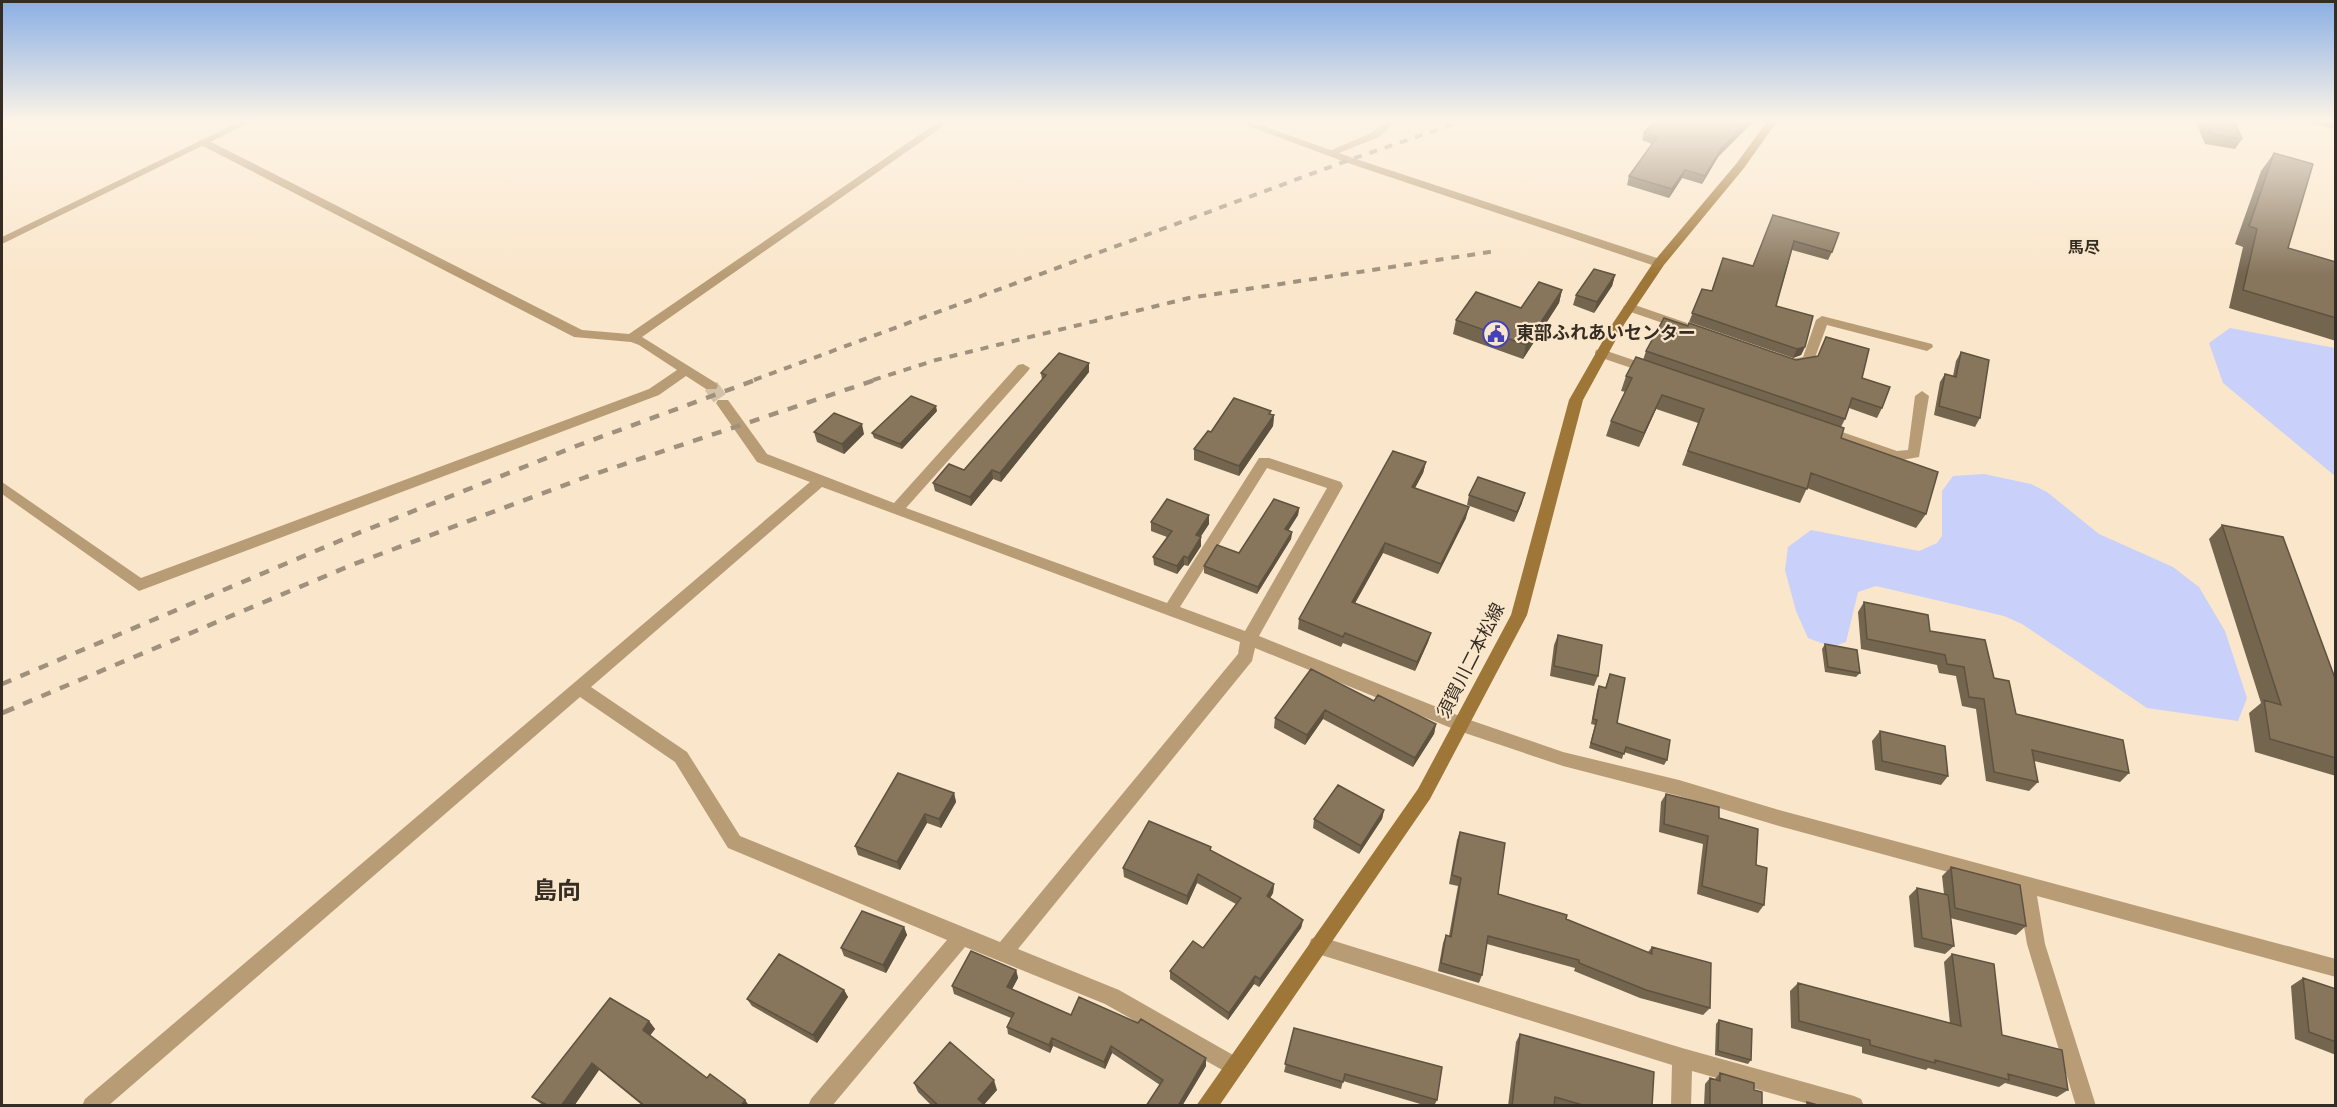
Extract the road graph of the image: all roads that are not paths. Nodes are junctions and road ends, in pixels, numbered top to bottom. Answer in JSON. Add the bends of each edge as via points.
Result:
{"nodes":[{"id":1,"x":143,"y":172,"type":"edge"},
{"id":2,"x":261,"y":172,"type":"edge"},
{"id":3,"x":872,"y":172,"type":"edge"},
{"id":4,"x":1386,"y":172,"type":"edge"},
{"id":5,"x":1735,"y":172,"type":"edge"},
{"id":6,"x":2,"y":241,"type":"edge"},
{"id":7,"x":1659,"y":263,"type":"junction"},
{"id":8,"x":1629,"y":307,"type":"junction"},
{"id":9,"x":1694,"y":330,"type":"edge"},
{"id":10,"x":632,"y":338,"type":"junction"},
{"id":11,"x":1927,"y":347,"type":"dead end"},
{"id":12,"x":1601,"y":353,"type":"junction"},
{"id":13,"x":1781,"y":360,"type":"edge"},
{"id":14,"x":1023,"y":368,"type":"dead end"},
{"id":15,"x":687,"y":369,"type":"junction"},
{"id":16,"x":1667,"y":376,"type":"edge"},
{"id":17,"x":711,"y":386,"type":"tunnel mouth"},
{"id":18,"x":1922,"y":396,"type":"dead end"},
{"id":19,"x":723,"y":403,"type":"tunnel mouth"},
{"id":20,"x":1809,"y":426,"type":"edge"},
{"id":21,"x":820,"y":481,"type":"junction"},
{"id":22,"x":2,"y":487,"type":"edge"},
{"id":23,"x":896,"y":510,"type":"junction"},
{"id":24,"x":1170,"y":610,"type":"junction"},
{"id":25,"x":1249,"y":639,"type":"junction"},
{"id":26,"x":580,"y":688,"type":"junction"},
{"id":27,"x":1462,"y":725,"type":"junction"},
{"id":28,"x":2026,"y":883,"type":"junction"},
{"id":29,"x":962,"y":938,"type":"junction"},
{"id":30,"x":1318,"y":945,"type":"junction"},
{"id":31,"x":1003,"y":953,"type":"junction"},
{"id":32,"x":2336,"y":968,"type":"edge"},
{"id":33,"x":1682,"y":1058,"type":"junction"},
{"id":34,"x":1233,"y":1066,"type":"junction"},
{"id":35,"x":92,"y":1106,"type":"edge"},
{"id":36,"x":818,"y":1106,"type":"edge"},
{"id":37,"x":1206,"y":1106,"type":"edge"},
{"id":38,"x":1681,"y":1106,"type":"edge"},
{"id":39,"x":1854,"y":1106,"type":"edge"},
{"id":40,"x":2086,"y":1106,"type":"edge"}],
"edges":[{"from":1,"to":6,"type":"street"},
{"from":2,"to":10,"type":"street","via":[[579,334]]},
{"from":3,"to":10,"type":"street"},
{"from":4,"to":7,"type":"street"},
{"from":5,"to":7,"type":"main road","name":"須賀川二本松線"},
{"from":7,"to":8,"type":"main road","name":"須賀川二本松線"},
{"from":8,"to":9,"type":"street"},
{"from":8,"to":12,"type":"main road","name":"須賀川二本松線"},
{"from":10,"to":15,"type":"street"},
{"from":11,"to":13,"type":"street","via":[[1822,320],[1808,360],[1792,364]]},
{"from":12,"to":16,"type":"street"},
{"from":12,"to":27,"type":"main road","name":"須賀川二本松線","via":[[1576,400],[1519,615]]},
{"from":14,"to":23,"type":"street"},
{"from":15,"to":17,"type":"street"},
{"from":15,"to":22,"type":"street","via":[[654,392],[139,585]]},
{"from":18,"to":20,"type":"street","via":[[1914,454],[1896,456]]},
{"from":19,"to":21,"type":"street","via":[[762,458]]},
{"from":21,"to":23,"type":"street"},
{"from":21,"to":26,"type":"street"},
{"from":23,"to":24,"type":"street"},
{"from":24,"to":25,"type":"street"},
{"from":24,"to":25,"type":"street","via":[[1264,462],[1336,486]]},
{"from":25,"to":27,"type":"street"},
{"from":25,"to":31,"type":"street","via":[[1246,656]]},
{"from":26,"to":29,"type":"street","via":[[681,757],[734,842]]},
{"from":26,"to":35,"type":"street"},
{"from":27,"to":28,"type":"street","via":[[1563,759]]},
{"from":27,"to":30,"type":"main road","name":"須賀川二本松線","via":[[1424,794]]},
{"from":28,"to":32,"type":"street"},
{"from":28,"to":40,"type":"street","via":[[2036,944]]},
{"from":29,"to":31,"type":"street"},
{"from":29,"to":36,"type":"street"},
{"from":30,"to":33,"type":"street"},
{"from":30,"to":34,"type":"main road","name":"須賀川二本松線"},
{"from":31,"to":34,"type":"street","via":[[1112,997]]},
{"from":33,"to":38,"type":"street"},
{"from":33,"to":39,"type":"street"},
{"from":34,"to":37,"type":"main road","name":"須賀川二本松線"}]}
